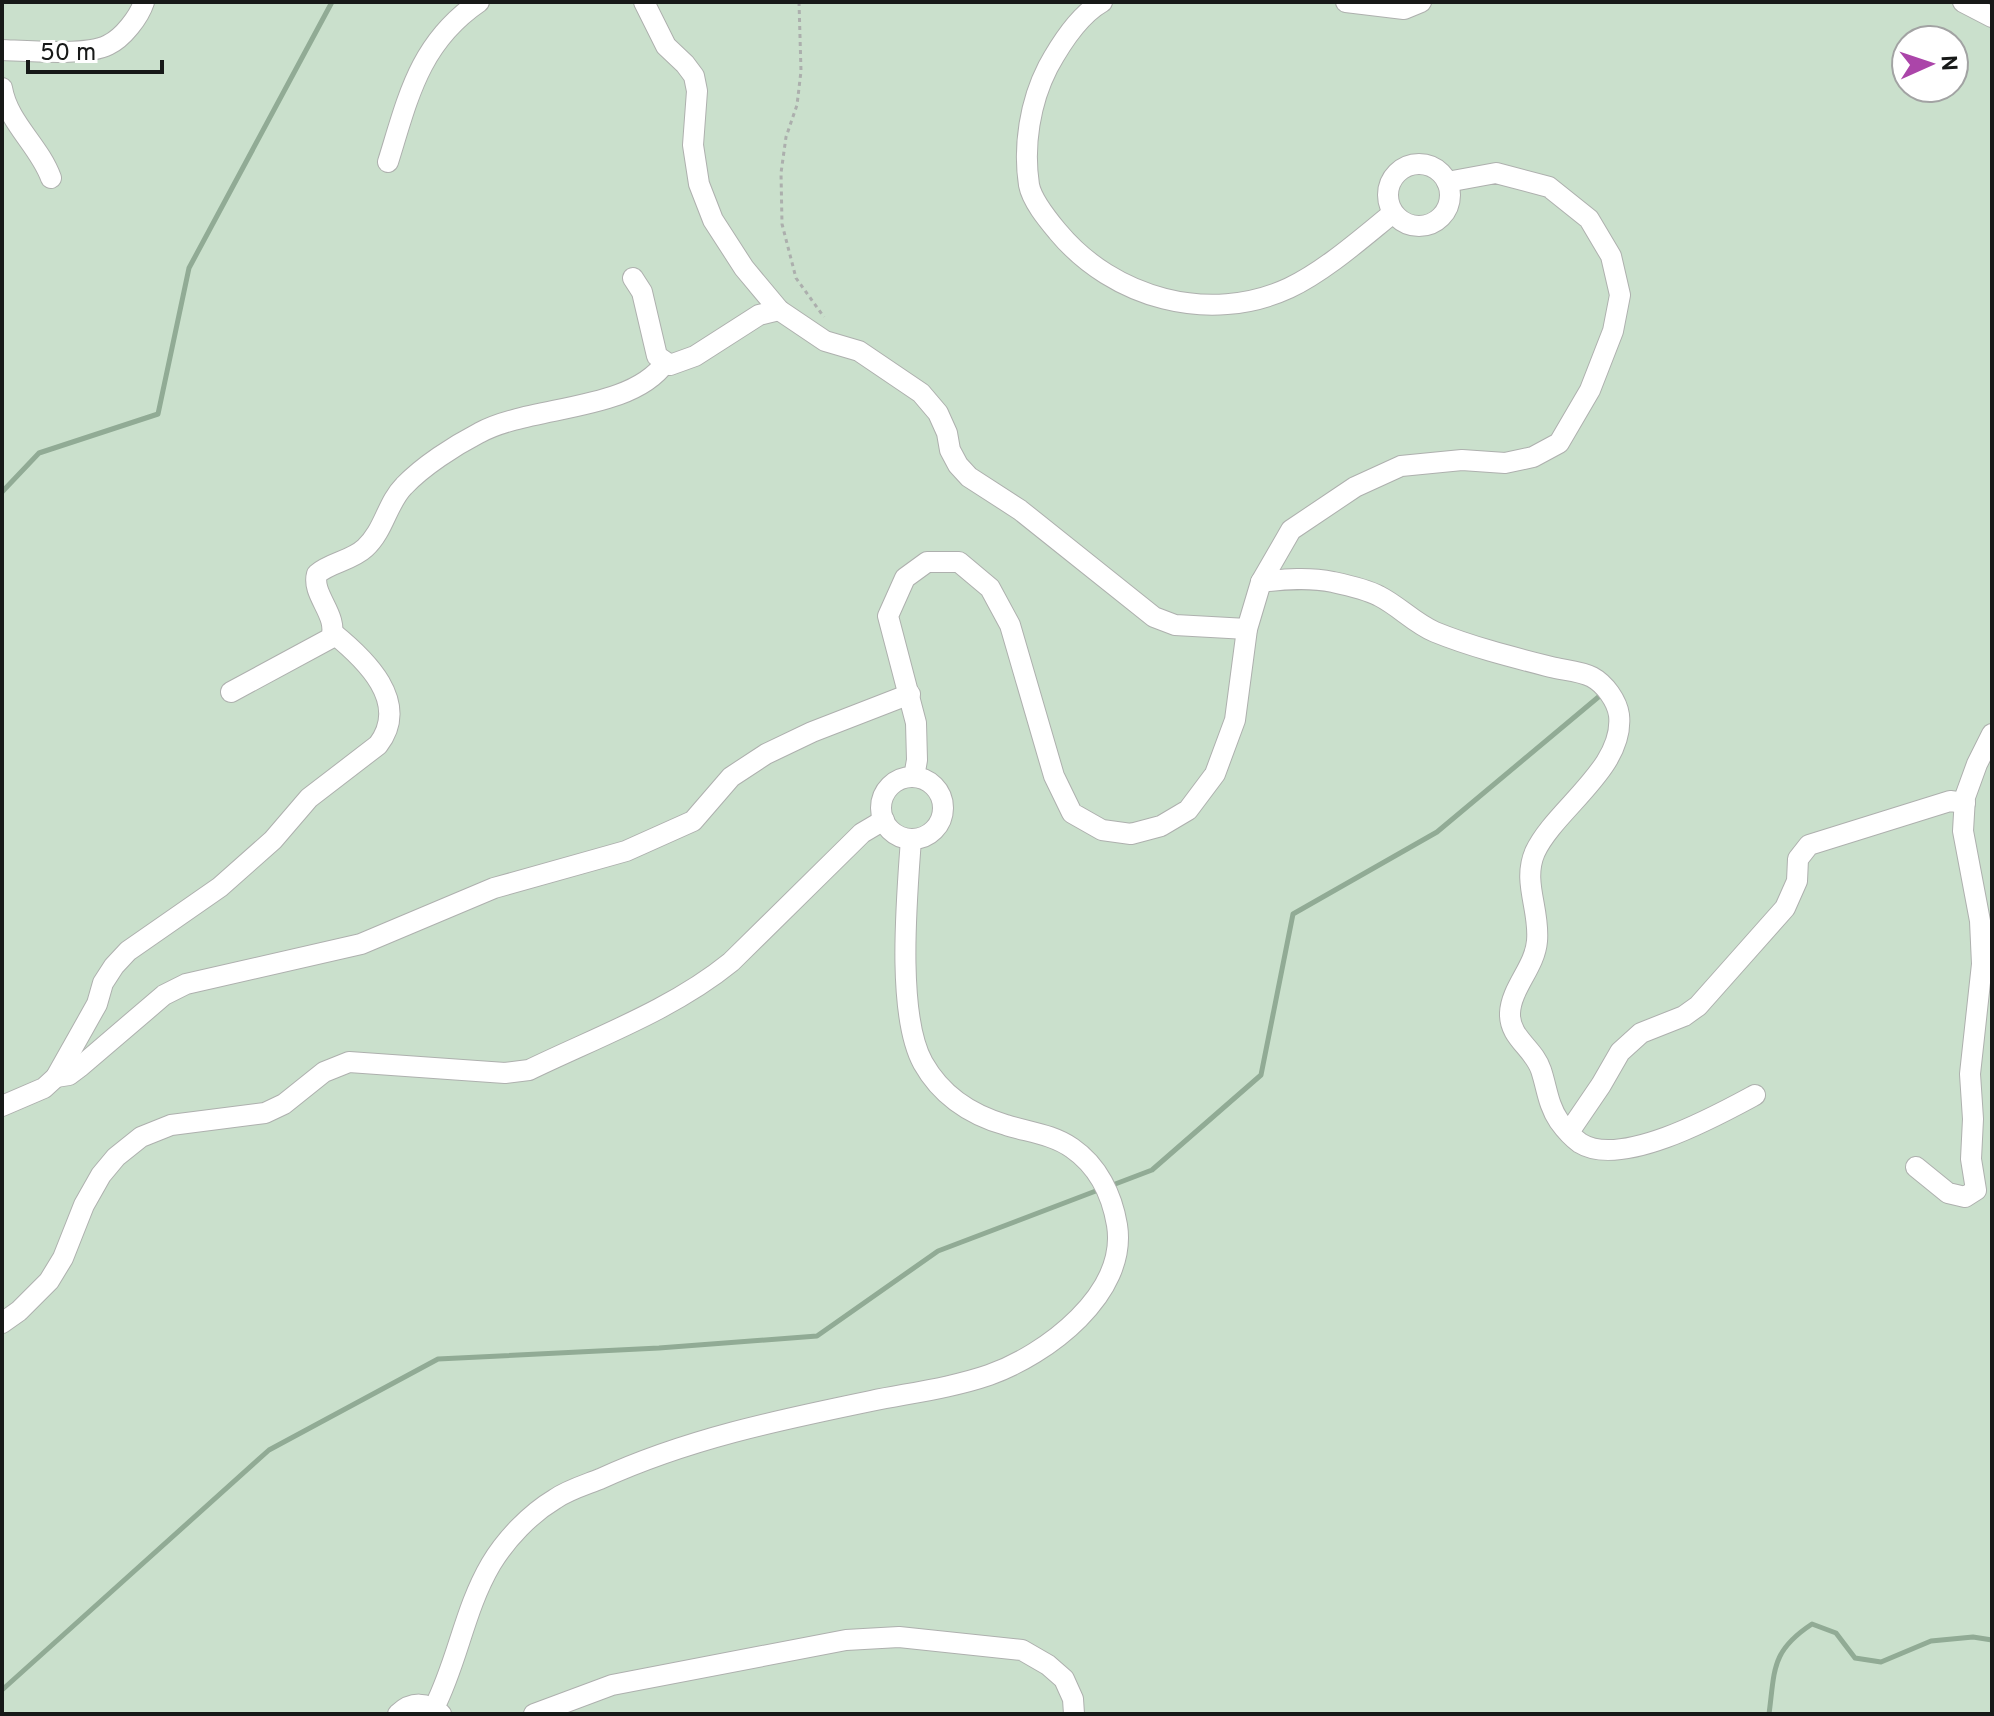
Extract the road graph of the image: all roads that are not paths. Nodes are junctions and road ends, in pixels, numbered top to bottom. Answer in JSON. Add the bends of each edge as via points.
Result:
{"nodes":[{"id":1,"x":144,"y":2,"type":"edge"},
{"id":2,"x":479,"y":2,"type":"edge"},
{"id":3,"x":644,"y":2,"type":"edge"},
{"id":4,"x":1102,"y":2,"type":"edge"},
{"id":5,"x":1346,"y":2,"type":"edge"},
{"id":6,"x":1421,"y":2,"type":"edge"},
{"id":7,"x":1963,"y":2,"type":"edge"},
{"id":8,"x":1992,"y":17,"type":"edge"},
{"id":9,"x":2,"y":50,"type":"edge"},
{"id":10,"x":2,"y":88,"type":"edge"},
{"id":11,"x":388,"y":162,"type":"dead end"},
{"id":12,"x":51,"y":178,"type":"dead end"},
{"id":13,"x":1447,"y":182,"type":"junction"},
{"id":14,"x":1393,"y":213,"type":"junction"},
{"id":15,"x":633,"y":278,"type":"dead end"},
{"id":16,"x":779,"y":310,"type":"junction"},
{"id":17,"x":665,"y":363,"type":"junction"},
{"id":18,"x":1261,"y":582,"type":"junction"},
{"id":19,"x":1247,"y":629,"type":"junction"},
{"id":20,"x":333,"y":633,"type":"junction"},
{"id":21,"x":231,"y":692,"type":"dead end"},
{"id":22,"x":910,"y":694,"type":"junction"},
{"id":23,"x":1992,"y":734,"type":"edge"},
{"id":24,"x":914,"y":777,"type":"junction"},
{"id":25,"x":1965,"y":803,"type":"junction"},
{"id":26,"x":884,"y":820,"type":"junction"},
{"id":27,"x":911,"y":839,"type":"junction"},
{"id":28,"x":56,"y":1077,"type":"junction"},
{"id":29,"x":1755,"y":1095,"type":"dead end"},
{"id":30,"x":2,"y":1106,"type":"edge"},
{"id":31,"x":1569,"y":1132,"type":"junction"},
{"id":32,"x":1916,"y":1167,"type":"dead end"},
{"id":33,"x":2,"y":1323,"type":"edge"},
{"id":34,"x":437,"y":1711,"type":"edge"},
{"id":35,"x":398,"y":1714,"type":"edge"},
{"id":36,"x":534,"y":1714,"type":"edge"},
{"id":37,"x":1074,"y":1714,"type":"edge"}],
"edges":[{"from":1,"to":9,"type":"street","via":[[108,46]]},
{"from":2,"to":11,"type":"street","via":[[437,41],[416,75]]},
{"from":3,"to":16,"type":"street","via":[[666,46],[694,76],[693,145],[699,184],[713,220]]},
{"from":4,"to":14,"type":"street","via":[[1058,49],[1037,89],[1028,139],[1029,188],[1072,249],[1114,281],[1149,296],[1216,305],[1244,302],[1290,288]]},
{"from":5,"to":6,"type":"street","via":[[1404,9]]},
{"from":7,"to":8,"type":"street"},
{"from":10,"to":12,"type":"street","via":[[14,120],[45,160]]},
{"from":13,"to":14,"type":"street","via":[[1449,202],[1430,224],[1410,225]]},
{"from":13,"to":14,"type":"street","via":[[1423,164],[1403,168],[1390,184]]},
{"from":13,"to":18,"type":"street","via":[[1496,173],[1549,187],[1589,219],[1611,256],[1620,295],[1613,331],[1590,390],[1559,443],[1533,457],[1505,463],[1462,460],[1401,466],[1355,487],[1291,530]]},
{"from":15,"to":17,"type":"street","via":[[642,292],[657,356]]},
{"from":16,"to":17,"type":"street","via":[[759,315],[695,356],[675,365]]},
{"from":16,"to":19,"type":"street","via":[[825,341],[859,351],[921,393],[938,413],[950,450],[969,477],[1020,510],[1154,617],[1175,625]]},
{"from":17,"to":20,"type":"street","via":[[622,394],[481,432],[402,487],[365,549],[317,574]]},
{"from":18,"to":19,"type":"street"},
{"from":18,"to":31,"type":"street","via":[[1332,582],[1380,596],[1433,631],[1591,676],[1615,701],[1619,727],[1607,757],[1536,849],[1530,889],[1537,942],[1510,1010],[1512,1029],[1541,1069],[1551,1108]]},
{"from":19,"to":22,"type":"street","via":[[1235,720],[1215,774],[1188,810],[1161,826],[1131,834],[1102,830],[1072,813],[1054,776],[1010,625],[990,588],[959,562],[927,562],[905,578],[888,616]]},
{"from":20,"to":21,"type":"street","via":[[327,642]]},
{"from":20,"to":28,"type":"street","via":[[354,650],[390,699],[384,737],[309,798],[273,840],[220,887],[128,951],[103,983],[97,1004]]},
{"from":22,"to":24,"type":"street","via":[[916,723]]},
{"from":22,"to":28,"type":"street","via":[[766,754],[731,777],[693,821],[626,851],[494,888],[361,944],[186,984],[164,995],[69,1075]]},
{"from":23,"to":25,"type":"street"},
{"from":24,"to":26,"type":"street","via":[[890,787],[882,802]]},
{"from":24,"to":27,"type":"street","via":[[930,782],[943,805],[935,829]]},
{"from":25,"to":31,"type":"street","via":[[1950,801],[1809,845],[1798,859],[1797,881],[1785,908],[1698,1006],[1641,1033],[1620,1052]]},
{"from":25,"to":32,"type":"street","via":[[1963,831],[1980,921],[1982,964],[1970,1074],[1976,1190],[1965,1197],[1948,1193]]},
{"from":26,"to":27,"type":"street","via":[[895,833]]},
{"from":26,"to":33,"type":"street","via":[[862,833],[708,981],[529,1070],[505,1073],[349,1062],[324,1072],[265,1113],[171,1125],[141,1137],[101,1175],[49,1281]]},
{"from":27,"to":34,"type":"street","via":[[905,933],[913,1036],[922,1061],[940,1088],[968,1110],[1043,1133],[1072,1147],[1095,1170],[1111,1198],[1118,1230],[1115,1262],[1102,1291],[1037,1353],[990,1375],[716,1435],[632,1464],[555,1499],[520,1527],[472,1598]]},
{"from":28,"to":30,"type":"street","via":[[44,1088]]},
{"from":29,"to":31,"type":"street","via":[[1665,1139],[1641,1145],[1597,1148],[1580,1143]]},
{"from":34,"to":35,"type":"street","via":[[418,1704]]},
{"from":36,"to":37,"type":"street","via":[[612,1685],[846,1640],[899,1637],[1022,1650],[1064,1679]]}]}
